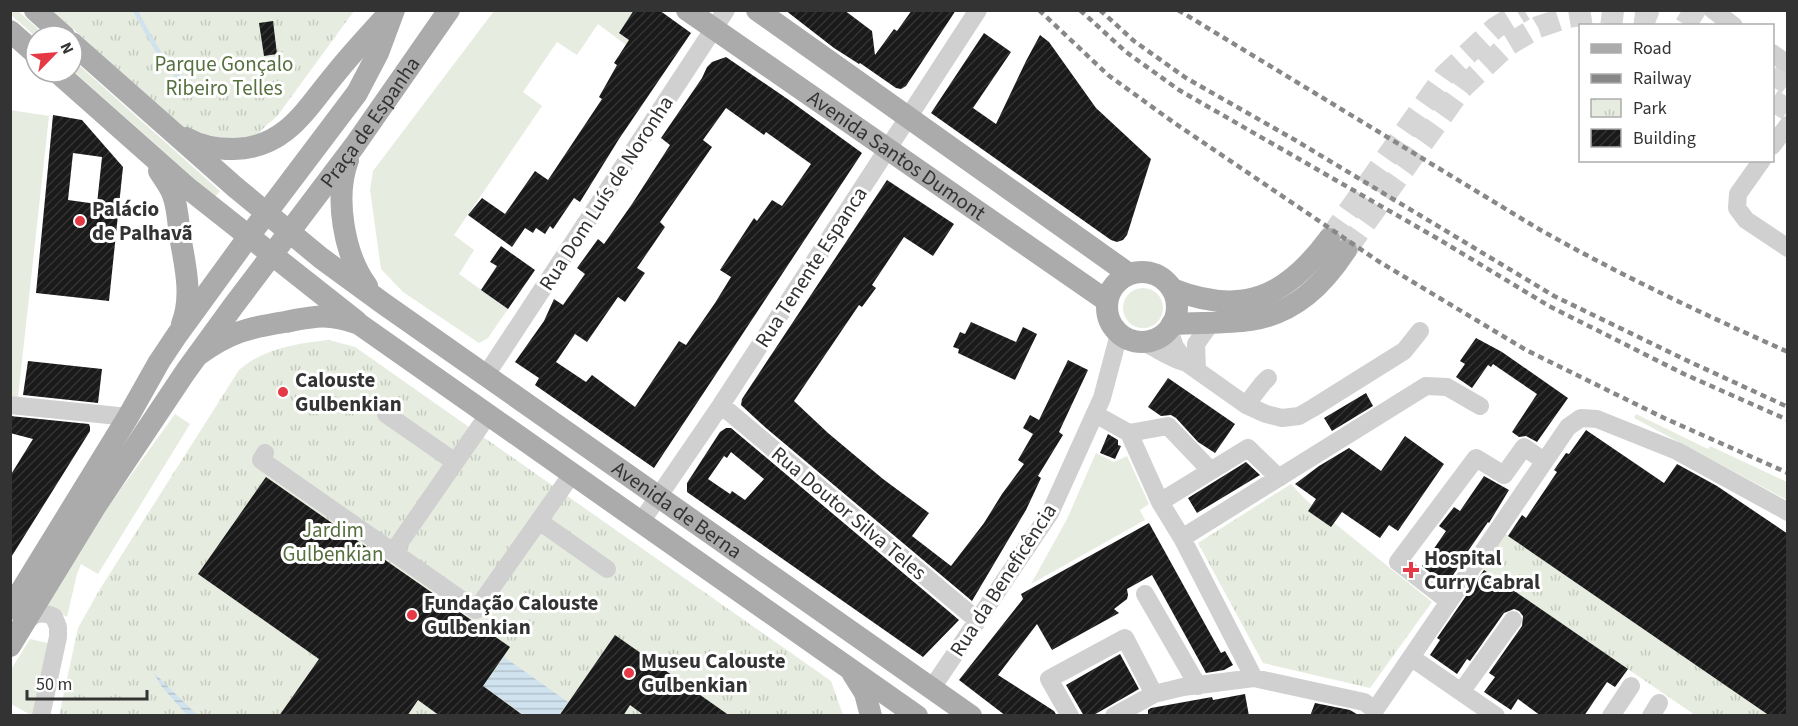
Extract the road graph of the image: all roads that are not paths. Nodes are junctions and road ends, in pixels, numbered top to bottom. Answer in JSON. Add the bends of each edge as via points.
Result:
{"nodes":[{"id":1,"x":35,"y":10,"type":"edge"},
{"id":2,"x":393,"y":10,"type":"edge"},
{"id":3,"x":449,"y":10,"type":"edge"},
{"id":4,"x":687,"y":10,"type":"edge"},
{"id":5,"x":726,"y":10,"type":"edge"},
{"id":6,"x":758,"y":10,"type":"edge"},
{"id":7,"x":978,"y":10,"type":"edge"},
{"id":8,"x":1713,"y":10,"type":"edge"},
{"id":9,"x":51,"y":24,"type":"edge"},
{"id":10,"x":1731,"y":24,"type":"edge"},
{"id":11,"x":714,"y":29,"type":"junction"},
{"id":12,"x":12,"y":35,"type":"edge"},
{"id":13,"x":24,"y":44,"type":"edge"},
{"id":14,"x":1774,"y":54,"type":"edge"},
{"id":15,"x":84,"y":55,"type":"edge"},
{"id":16,"x":1788,"y":64,"type":"edge"},
{"id":17,"x":70,"y":84,"type":"edge"},
{"id":18,"x":909,"y":118,"type":"junction"},
{"id":19,"x":157,"y":119,"type":"junction"},
{"id":20,"x":1788,"y":125,"type":"edge"},
{"id":21,"x":128,"y":136,"type":"junction"},
{"id":22,"x":355,"y":145,"type":"junction"},
{"id":23,"x":1774,"y":145,"type":"edge"},
{"id":24,"x":887,"y":150,"type":"junction"},
{"id":25,"x":1761,"y":162,"type":"edge"},
{"id":26,"x":267,"y":213,"type":"junction"},
{"id":27,"x":290,"y":232,"type":"junction"},
{"id":28,"x":249,"y":236,"type":"junction"},
{"id":29,"x":1788,"y":249,"type":"edge"},
{"id":30,"x":273,"y":255,"type":"junction"},
{"id":31,"x":1129,"y":274,"type":"junction"},
{"id":32,"x":1172,"y":289,"type":"junction"},
{"id":33,"x":1107,"y":301,"type":"junction"},
{"id":34,"x":384,"y":304,"type":"junction"},
{"id":35,"x":1211,"y":323,"type":"junction"},
{"id":36,"x":1171,"y":327,"type":"junction"},
{"id":37,"x":366,"y":329,"type":"junction"},
{"id":38,"x":1420,"y":331,"type":"dead end"},
{"id":39,"x":1119,"y":334,"type":"junction"},
{"id":40,"x":177,"y":335,"type":"junction"},
{"id":41,"x":1142,"y":342,"type":"junction"},
{"id":42,"x":198,"y":355,"type":"junction"},
{"id":43,"x":1193,"y":367,"type":"junction"},
{"id":44,"x":486,"y":375,"type":"junction"},
{"id":45,"x":1268,"y":378,"type":"dead end"},
{"id":46,"x":10,"y":405,"type":"edge"},
{"id":47,"x":721,"y":405,"type":"junction"},
{"id":48,"x":1246,"y":405,"type":"junction"},
{"id":49,"x":1480,"y":406,"type":"dead end"},
{"id":50,"x":386,"y":414,"type":"dead end"},
{"id":51,"x":1095,"y":414,"type":"junction"},
{"id":52,"x":488,"y":415,"type":"junction"},
{"id":53,"x":128,"y":417,"type":"junction"},
{"id":54,"x":1129,"y":433,"type":"junction"},
{"id":55,"x":265,"y":453,"type":"dead end"},
{"id":56,"x":1544,"y":461,"type":"junction"},
{"id":57,"x":455,"y":462,"type":"junction"},
{"id":58,"x":1211,"y":471,"type":"junction"},
{"id":59,"x":572,"y":474,"type":"junction"},
{"id":60,"x":1279,"y":478,"type":"junction"},
{"id":61,"x":659,"y":497,"type":"junction"},
{"id":62,"x":1160,"y":502,"type":"junction"},
{"id":63,"x":1788,"y":512,"type":"edge"},
{"id":64,"x":538,"y":521,"type":"junction"},
{"id":65,"x":641,"y":522,"type":"junction"},
{"id":66,"x":1182,"y":538,"type":"junction"},
{"id":67,"x":393,"y":552,"type":"junction"},
{"id":68,"x":607,"y":569,"type":"dead end"},
{"id":69,"x":1145,"y":594,"type":"dead end"},
{"id":70,"x":1448,"y":601,"type":"junction"},
{"id":71,"x":17,"y":617,"type":"edge"},
{"id":72,"x":978,"y":620,"type":"junction"},
{"id":73,"x":1513,"y":620,"type":"dead end"},
{"id":74,"x":10,"y":646,"type":"edge"},
{"id":75,"x":1412,"y":658,"type":"junction"},
{"id":76,"x":849,"y":668,"type":"junction"},
{"id":77,"x":1254,"y":678,"type":"junction"},
{"id":78,"x":1198,"y":686,"type":"junction"},
{"id":79,"x":1631,"y":686,"type":"dead end"},
{"id":80,"x":932,"y":688,"type":"junction"},
{"id":81,"x":1461,"y":692,"type":"junction"},
{"id":82,"x":1154,"y":694,"type":"junction"},
{"id":83,"x":1377,"y":713,"type":"edge"},
{"id":84,"x":41,"y":716,"type":"edge"},
{"id":85,"x":871,"y":716,"type":"edge"},
{"id":86,"x":919,"y":716,"type":"edge"},
{"id":87,"x":971,"y":716,"type":"edge"},
{"id":88,"x":1070,"y":716,"type":"edge"},
{"id":89,"x":1114,"y":716,"type":"edge"},
{"id":90,"x":1496,"y":716,"type":"edge"},
{"id":91,"x":1611,"y":716,"type":"edge"}],
"edges":[{"from":1,"to":9,"type":"main road"},
{"from":2,"to":19,"type":"main road","via":[[352,52],[295,123],[272,141],[244,149],[212,148],[180,135]]},
{"from":2,"to":26,"type":"main road","name":"Praça de Espanha","via":[[378,53],[357,93]]},
{"from":3,"to":22,"type":"main road","name":"Praça de Espanha"},
{"from":4,"to":11,"type":"main road","name":"Avenida Santos Dumont"},
{"from":5,"to":11,"type":"street","name":"Rua Dom Luís de Noronha"},
{"from":6,"to":18,"type":"main road","name":"Avenida Santos Dumont"},
{"from":7,"to":18,"type":"street","name":"Rua Tenente Espanca"},
{"from":8,"to":10,"type":"street"},
{"from":11,"to":24,"type":"main road","name":"Avenida Santos Dumont"},
{"from":11,"to":44,"type":"street","name":"Rua Dom Luís de Noronha"},
{"from":12,"to":13,"type":"main road"},
{"from":14,"to":16,"type":"street"},
{"from":15,"to":19,"type":"main road"},
{"from":17,"to":21,"type":"main road"},
{"from":18,"to":24,"type":"street","name":"Rua Tenente Espanca"},
{"from":18,"to":31,"type":"main road","name":"Avenida Santos Dumont"},
{"from":19,"to":26,"type":"main road"},
{"from":20,"to":23,"type":"street"},
{"from":21,"to":28,"type":"main road"},
{"from":21,"to":40,"type":"main road","via":[[153,163],[174,198],[187,283],[187,303]]},
{"from":22,"to":27,"type":"main road","name":"Praça de Espanha"},
{"from":22,"to":34,"type":"main road","via":[[341,184],[350,254],[360,276]]},
{"from":24,"to":33,"type":"main road","name":"Avenida Santos Dumont"},
{"from":24,"to":47,"type":"street","name":"Rua Tenente Espanca"},
{"from":25,"to":29,"type":"street","via":[[1738,194],[1737,208],[1746,220]]},
{"from":26,"to":27,"type":"main road"},
{"from":26,"to":28,"type":"main road","name":"Praça de Espanha"},
{"from":27,"to":30,"type":"main road","name":"Praça de Espanha"},
{"from":27,"to":34,"type":"main road"},
{"from":28,"to":30,"type":"main road"},
{"from":28,"to":40,"type":"main road","name":"Praça de Espanha"},
{"from":30,"to":37,"type":"main road"},
{"from":30,"to":42,"type":"main road","name":"Praça de Espanha"},
{"from":31,"to":32,"type":"main road","via":[[1153,273]]},
{"from":31,"to":33,"type":"main road","via":[[1118,280]]},
{"from":32,"to":35,"type":"main road","via":[[1214,301],[1249,300],[1281,287],[1338,244],[1332,271],[1293,305],[1251,320]]},
{"from":32,"to":36,"type":"main road","via":[[1176,312]]},
{"from":33,"to":39,"type":"main road","via":[[1107,314]]},
{"from":34,"to":44,"type":"main road","name":"Avenida de Berna"},
{"from":35,"to":36,"type":"main road"},
{"from":35,"to":43,"type":"street","via":[[1196,344]]},
{"from":36,"to":41,"type":"main road","via":[[1162,336]]},
{"from":36,"to":43,"type":"street","via":[[1175,347]]},
{"from":37,"to":42,"type":"main road","via":[[334,316],[304,317],[246,329]]},
{"from":37,"to":52,"type":"main road","name":"Avenida de Berna"},
{"from":38,"to":48,"type":"street","via":[[1404,351],[1299,416],[1282,418]]},
{"from":39,"to":41,"type":"main road"},
{"from":39,"to":51,"type":"street","name":"Rua da Beneficência"},
{"from":40,"to":53,"type":"main road"},
{"from":41,"to":43,"type":"street"},
{"from":42,"to":71,"type":"main road","name":"Praça de Espanha"},
{"from":43,"to":48,"type":"street"},
{"from":44,"to":61,"type":"main road","name":"Avenida de Berna"},
{"from":45,"to":48,"type":"street"},
{"from":46,"to":53,"type":"street"},
{"from":47,"to":61,"type":"street","name":"Rua Tenente Espanca"},
{"from":47,"to":72,"type":"street","name":"Rua Doutor Silva Teles"},
{"from":49,"to":60,"type":"street","via":[[1447,387],[1426,386]]},
{"from":50,"to":57,"type":"street"},
{"from":51,"to":54,"type":"street"},
{"from":51,"to":72,"type":"street","name":"Rua da Beneficência","via":[[1050,513]]},
{"from":52,"to":57,"type":"street"},
{"from":52,"to":59,"type":"main road","name":"Avenida de Berna"},
{"from":53,"to":71,"type":"main road"},
{"from":54,"to":58,"type":"street","via":[[1168,426]]},
{"from":54,"to":62,"type":"street"},
{"from":55,"to":67,"type":"street","via":[[261,460]]},
{"from":56,"to":63,"type":"street","via":[[1568,428],[1581,418],[1596,419],[1677,451]]},
{"from":56,"to":70,"type":"street"},
{"from":56,"to":70,"type":"street","via":[[1524,447],[1504,475],[1476,458],[1398,562]]},
{"from":57,"to":67,"type":"street"},
{"from":58,"to":60,"type":"street","via":[[1248,448]]},
{"from":58,"to":62,"type":"street"},
{"from":59,"to":64,"type":"street"},
{"from":59,"to":65,"type":"main road","name":"Avenida de Berna"},
{"from":60,"to":66,"type":"street"},
{"from":61,"to":65,"type":"street","name":"Rua Tenente Espanca"},
{"from":61,"to":80,"type":"main road","name":"Avenida de Berna"},
{"from":62,"to":66,"type":"street"},
{"from":64,"to":67,"type":"street","via":[[476,610]]},
{"from":64,"to":68,"type":"street"},
{"from":65,"to":76,"type":"main road","name":"Avenida de Berna"},
{"from":66,"to":77,"type":"street"},
{"from":69,"to":78,"type":"street"},
{"from":70,"to":75,"type":"street"},
{"from":71,"to":74,"type":"main road"},
{"from":71,"to":84,"type":"street","via":[[43,613],[54,617],[58,627]]},
{"from":72,"to":80,"type":"street","name":"Rua da Beneficência"},
{"from":73,"to":81,"type":"street"},
{"from":75,"to":81,"type":"street"},
{"from":75,"to":83,"type":"street"},
{"from":76,"to":85,"type":"main road","via":[[865,693]]},
{"from":76,"to":86,"type":"main road","name":"Avenida de Berna"},
{"from":77,"to":78,"type":"street"},
{"from":77,"to":83,"type":"street","via":[[1364,702]]},
{"from":78,"to":82,"type":"street"},
{"from":79,"to":91,"type":"street"},
{"from":80,"to":86,"type":"main road"},
{"from":80,"to":87,"type":"main road","name":"Avenida de Berna"},
{"from":81,"to":90,"type":"street"},
{"from":82,"to":88,"type":"street","via":[[1125,638],[1049,679]]},
{"from":82,"to":89,"type":"street"}]}
